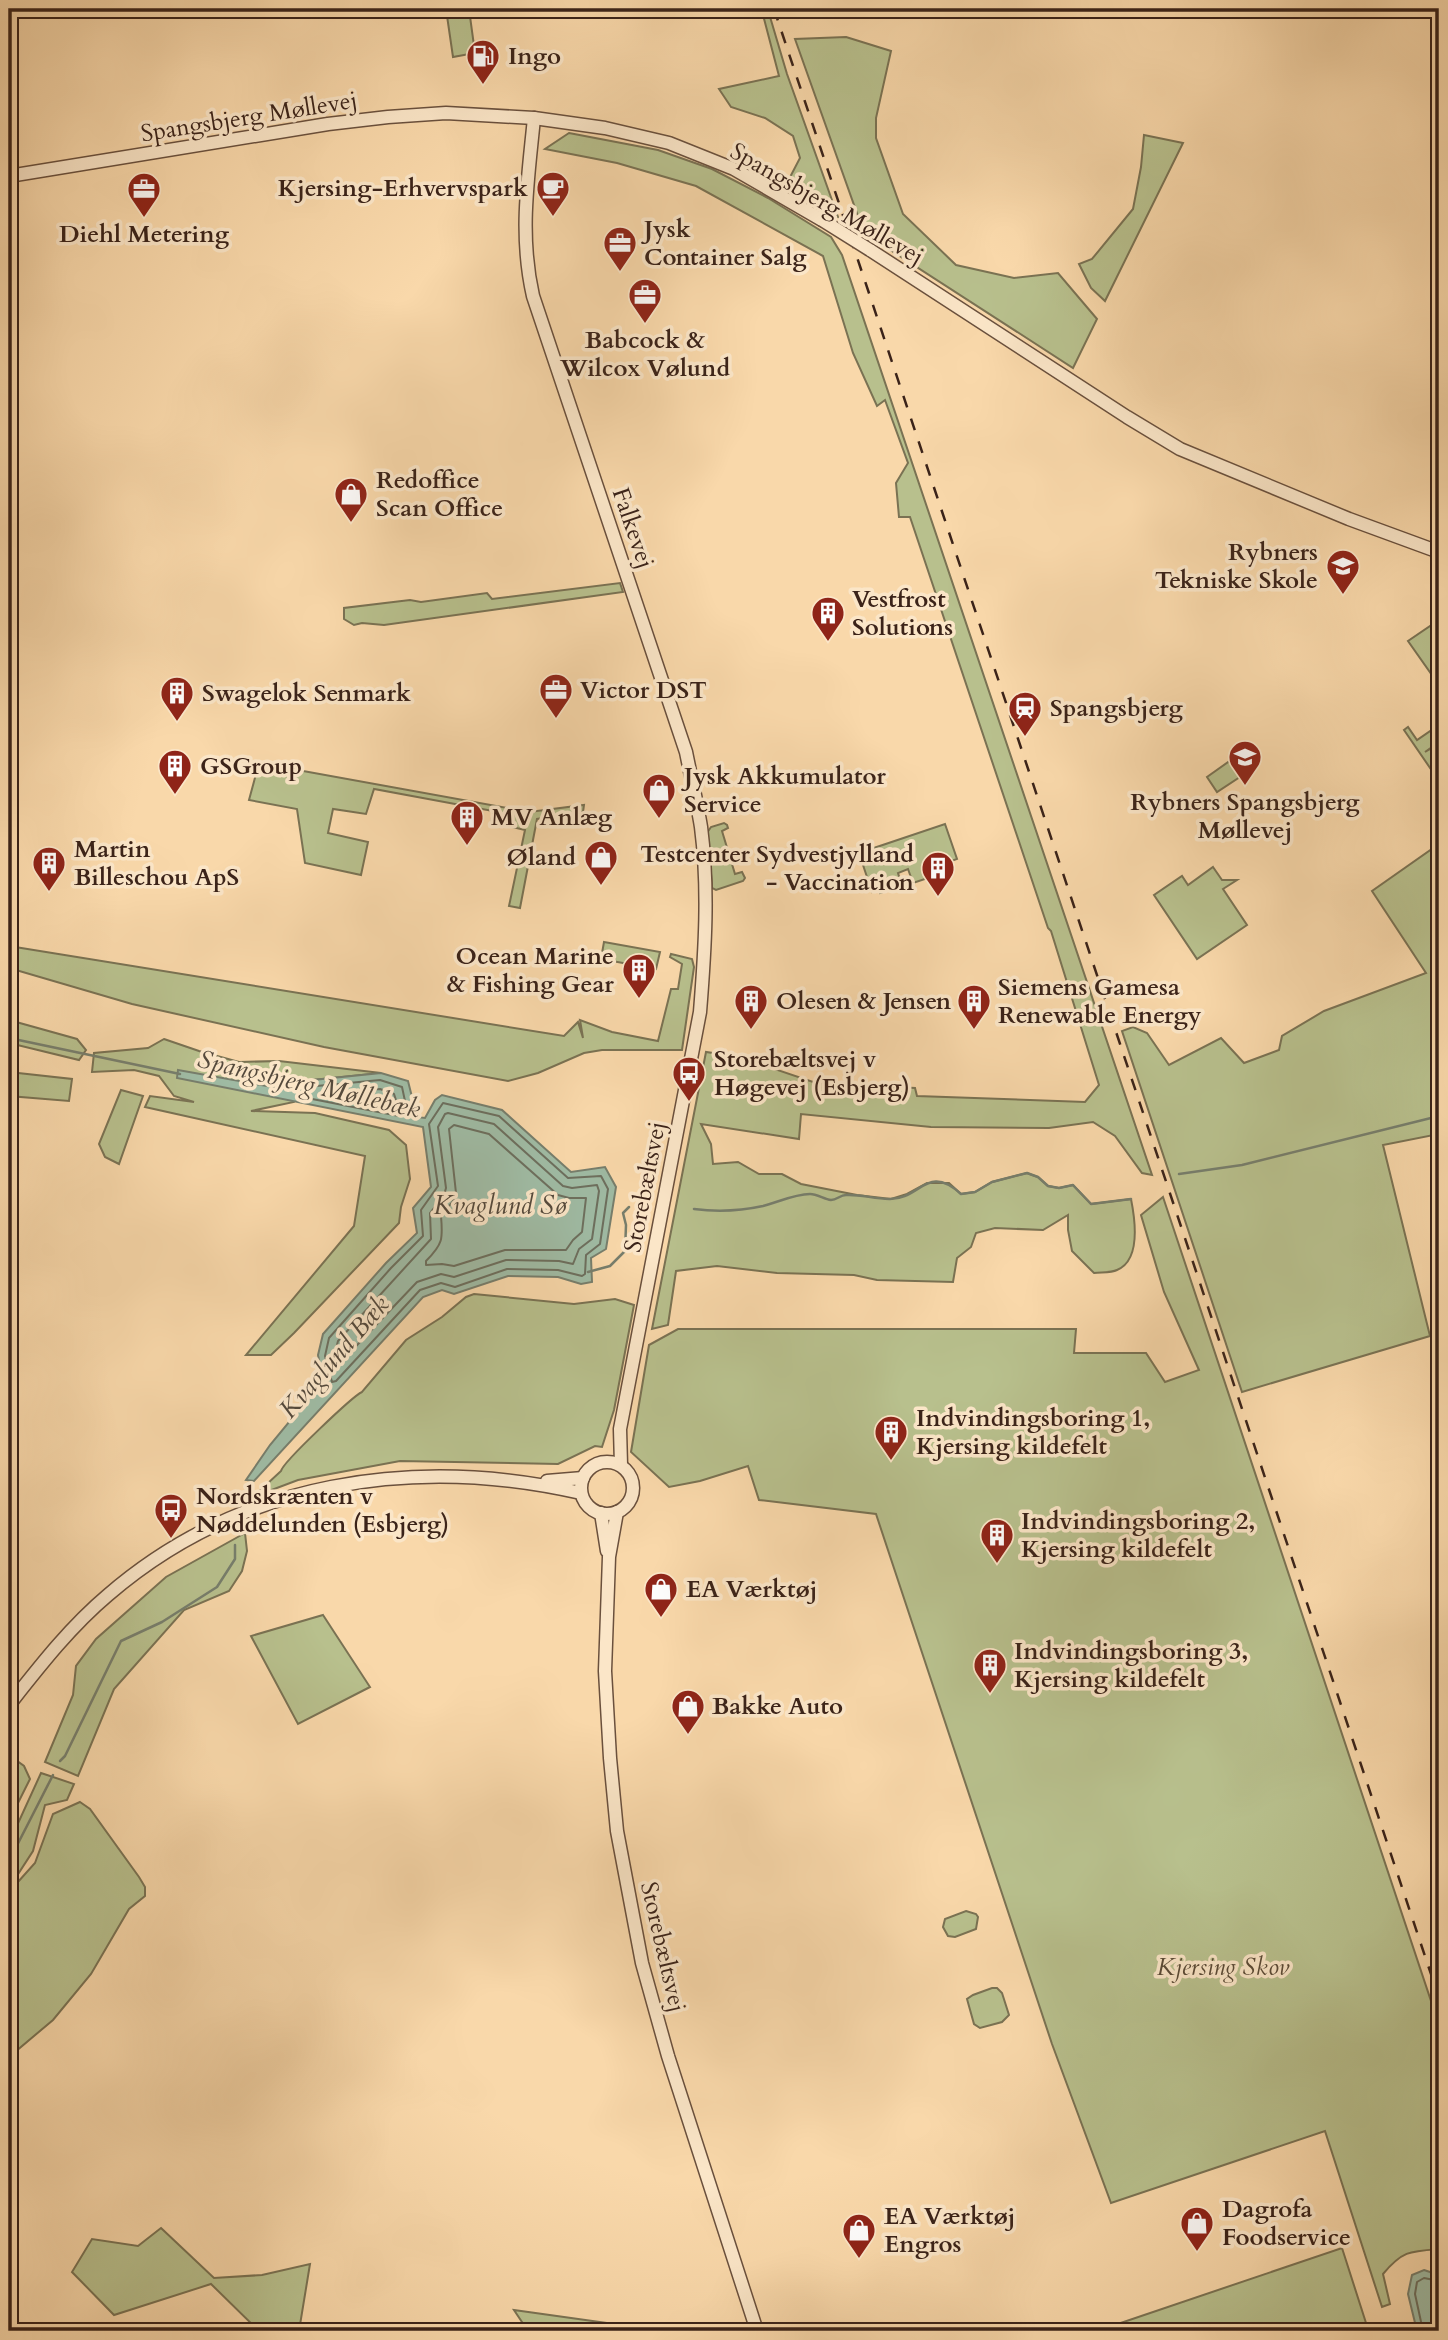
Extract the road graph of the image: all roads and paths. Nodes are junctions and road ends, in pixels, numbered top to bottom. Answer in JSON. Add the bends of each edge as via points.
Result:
{"nodes":[{"id":1,"x":534,"y":118,"type":"junction"},
{"id":2,"x":9,"y":176,"type":"edge"},
{"id":3,"x":1439,"y":552,"type":"edge"},
{"id":4,"x":705,"y":953,"type":"joint"},
{"id":5,"x":620,"y":1429,"type":"junction"},
{"id":6,"x":606,"y":1461,"type":"junction"},
{"id":7,"x":621,"y":1465,"type":"junction"},
{"id":8,"x":583,"y":1478,"type":"junction"},
{"id":9,"x":533,"y":1483,"type":"junction"},
{"id":10,"x":581,"y":1493,"type":"junction"},
{"id":11,"x":617,"y":1512,"type":"junction"},
{"id":12,"x":601,"y":1513,"type":"junction"},
{"id":13,"x":608,"y":1557,"type":"junction"},
{"id":14,"x":9,"y":1705,"type":"edge"},
{"id":15,"x":757,"y":2331,"type":"edge"}],
"edges":[{"from":1,"to":2,"type":"street","name":"Spangsbjerg Møllevej","via":[[446,113],[388,117]]},
{"from":1,"to":3,"type":"street","name":"Spangsbjerg Møllevej","bridge":true,"via":[[668,143],[734,169],[870,250],[1180,449]]},
{"from":1,"to":4,"type":"street","name":"Falkevej","via":[[525,217],[527,270],[686,752],[705,867]]},
{"from":4,"to":5,"type":"street","name":"Storebæltsvej","via":[[696,1032]]},
{"from":5,"to":6,"type":"street","name":"Storebæltsvej"},
{"from":5,"to":7,"type":"street","name":"Storebæltsvej"},
{"from":6,"to":7,"type":"street"},
{"from":6,"to":8,"type":"street","via":[[592,1466]]},
{"from":7,"to":11,"type":"street","via":[[633,1485],[628,1503]]},
{"from":8,"to":9,"type":"street"},
{"from":8,"to":10,"type":"street"},
{"from":9,"to":10,"type":"street"},
{"from":9,"to":14,"type":"street","via":[[422,1476],[371,1480],[302,1493],[234,1516],[161,1555],[108,1595],[62,1640]]},
{"from":10,"to":12,"type":"street","via":[[588,1506]]},
{"from":11,"to":12,"type":"street"},
{"from":11,"to":13,"type":"street","name":"Storebæltsvej"},
{"from":12,"to":13,"type":"street","name":"Storebæltsvej"},
{"from":13,"to":15,"type":"street","name":"Storebæltsvej","via":[[605,1671],[610,1758],[632,1912],[668,2056]]}]}
